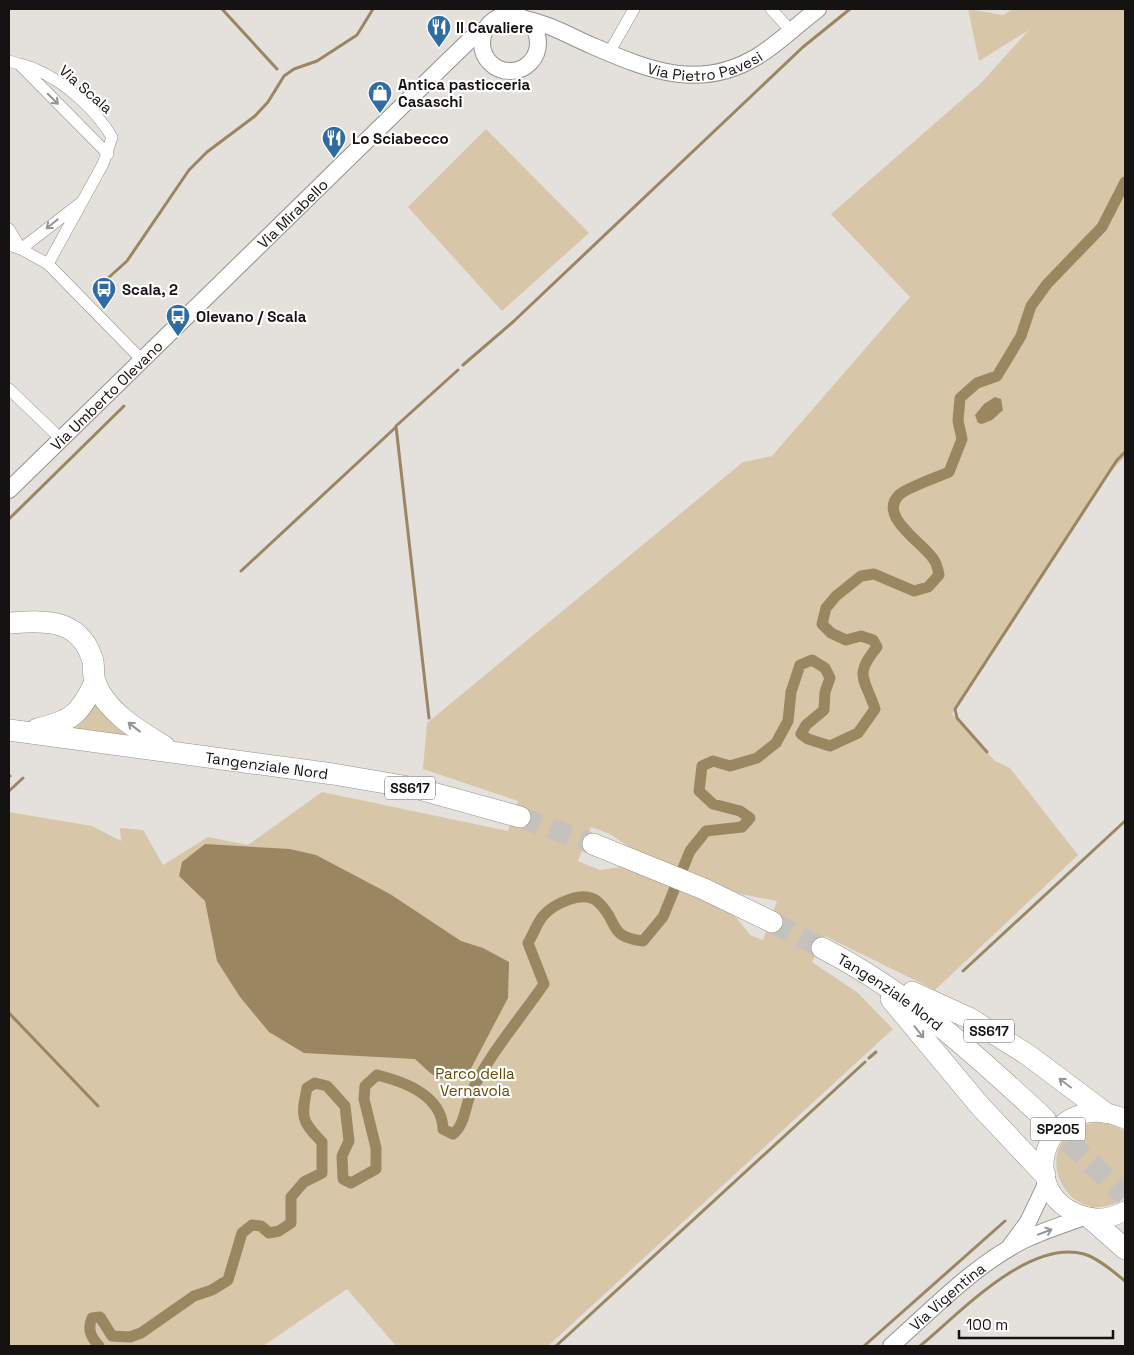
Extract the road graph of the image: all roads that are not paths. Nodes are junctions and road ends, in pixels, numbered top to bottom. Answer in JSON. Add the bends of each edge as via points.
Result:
{"nodes":[{"id":1,"x":634,"y":9,"type":"edge"},
{"id":2,"x":771,"y":9,"type":"edge"},
{"id":3,"x":818,"y":9,"type":"edge"},
{"id":4,"x":514,"y":14,"type":"edge"},
{"id":5,"x":486,"y":29,"type":"junction"},
{"id":6,"x":791,"y":31,"type":"junction"},
{"id":7,"x":581,"y":41,"type":"junction"},
{"id":8,"x":537,"y":48,"type":"junction"},
{"id":9,"x":609,"y":53,"type":"junction"},
{"id":10,"x":487,"y":58,"type":"junction"},
{"id":11,"x":447,"y":62,"type":"junction"},
{"id":12,"x":14,"y":63,"type":"edge"},
{"id":13,"x":108,"y":154,"type":"junction"},
{"id":14,"x":84,"y":199,"type":"junction"},
{"id":15,"x":9,"y":229,"type":"edge"},
{"id":16,"x":9,"y":245,"type":"edge"},
{"id":17,"x":21,"y":249,"type":"junction"},
{"id":18,"x":247,"y":259,"type":"joint"},
{"id":19,"x":48,"y":264,"type":"junction"},
{"id":20,"x":143,"y":361,"type":"junction"},
{"id":21,"x":9,"y":389,"type":"edge"},
{"id":22,"x":62,"y":440,"type":"junction"},
{"id":23,"x":9,"y":490,"type":"edge"},
{"id":24,"x":9,"y":624,"type":"edge"},
{"id":25,"x":95,"y":682,"type":"junction"},
{"id":26,"x":16,"y":731,"type":"edge"},
{"id":27,"x":176,"y":752,"type":"junction"},
{"id":28,"x":520,"y":817,"type":"tunnel mouth"},
{"id":29,"x":593,"y":844,"type":"tunnel mouth"},
{"id":30,"x":772,"y":922,"type":"tunnel mouth"},
{"id":31,"x":822,"y":948,"type":"tunnel mouth"},
{"id":32,"x":863,"y":969,"type":"junction"},
{"id":33,"x":1116,"y":1113,"type":"edge"},
{"id":34,"x":1045,"y":1119,"type":"tunnel mouth"},
{"id":35,"x":1046,"y":1179,"type":"junction"},
{"id":36,"x":1125,"y":1211,"type":"edge"},
{"id":37,"x":1087,"y":1218,"type":"junction"},
{"id":38,"x":1125,"y":1249,"type":"edge"},
{"id":39,"x":1007,"y":1250,"type":"junction"},
{"id":40,"x":891,"y":1346,"type":"edge"}],
"edges":[{"from":1,"to":9,"type":"street"},
{"from":2,"to":6,"type":"street"},
{"from":3,"to":6,"type":"street","name":"Via Pietro Pavesi"},
{"from":4,"to":5,"type":"street","via":[[493,20]]},
{"from":4,"to":7,"type":"street","name":"Via Pietro Pavesi","via":[[541,22]]},
{"from":4,"to":8,"type":"street","via":[[535,31]]},
{"from":5,"to":10,"type":"street","via":[[482,45]]},
{"from":5,"to":11,"type":"street","name":"Via Mirabello"},
{"from":6,"to":9,"type":"street","name":"Via Pietro Pavesi","via":[[759,56],[725,72],[704,75],[679,76],[647,69]]},
{"from":7,"to":8,"type":"street","name":"Via Pietro Pavesi","via":[[558,38]]},
{"from":7,"to":9,"type":"street","name":"Via Pietro Pavesi"},
{"from":8,"to":10,"type":"street","via":[[531,61],[516,70],[501,69]]},
{"from":10,"to":11,"type":"street","via":[[470,56]]},
{"from":11,"to":18,"type":"street","name":"Via Mirabello"},
{"from":12,"to":13,"type":"street","name":"Via Scala","one_way":true},
{"from":12,"to":13,"type":"street","name":"Via Scala","via":[[34,68],[55,80],[90,109],[112,137]]},
{"from":13,"to":14,"type":"street","name":"Via Scala"},
{"from":14,"to":17,"type":"street","name":"Via Scala","one_way":true},
{"from":14,"to":19,"type":"street","name":"Via Scala"},
{"from":15,"to":17,"type":"street"},
{"from":16,"to":17,"type":"street"},
{"from":17,"to":19,"type":"street"},
{"from":18,"to":20,"type":"street","name":"Via Umberto Olevano"},
{"from":19,"to":20,"type":"street"},
{"from":20,"to":22,"type":"street","name":"Via Umberto Olevano"},
{"from":21,"to":22,"type":"street"},
{"from":22,"to":23,"type":"street","name":"Via Umberto Olevano"},
{"from":24,"to":25,"type":"highway","via":[[43,621],[62,624],[81,638],[93,659]]},
{"from":25,"to":26,"type":"highway","via":[[84,705],[63,723]]},
{"from":27,"to":25,"type":"highway","one_way":true,"via":[[134,729],[110,705]]},
{"from":26,"to":27,"type":"highway","name":"Tangenziale Nord","number":"SS617"},
{"from":27,"to":28,"type":"highway","name":"Tangenziale Nord","number":"SS617","via":[[415,788]]},
{"from":29,"to":30,"type":"highway","via":[[704,889]]},
{"from":31,"to":32,"type":"highway","name":"Tangenziale Nord","number":"SS617"},
{"from":33,"to":32,"type":"highway","number":"SS617","one_way":true,"via":[[968,1018]]},
{"from":32,"to":34,"type":"highway","name":"Tangenziale Nord","number":"SS617","via":[[934,1019]]},
{"from":32,"to":35,"type":"highway","number":"SS617","one_way":true},
{"from":33,"to":35,"type":"main road","name":"Via Vigentina","number":"SP205","via":[[1083,1113],[1060,1127],[1046,1150]]},
{"from":35,"to":37,"type":"main road","via":[[1062,1205]]},
{"from":35,"to":39,"type":"street","name":"Via Vigentina","via":[[1028,1222]]},
{"from":36,"to":37,"type":"main road","name":"Via Vigentina","via":[[1102,1219]]},
{"from":37,"to":38,"type":"highway"},
{"from":39,"to":37,"type":"street","name":"Via Vigentina","one_way":true,"via":[[1027,1239]]},
{"from":39,"to":40,"type":"street","name":"Via Vigentina","via":[[965,1280]]}]}
